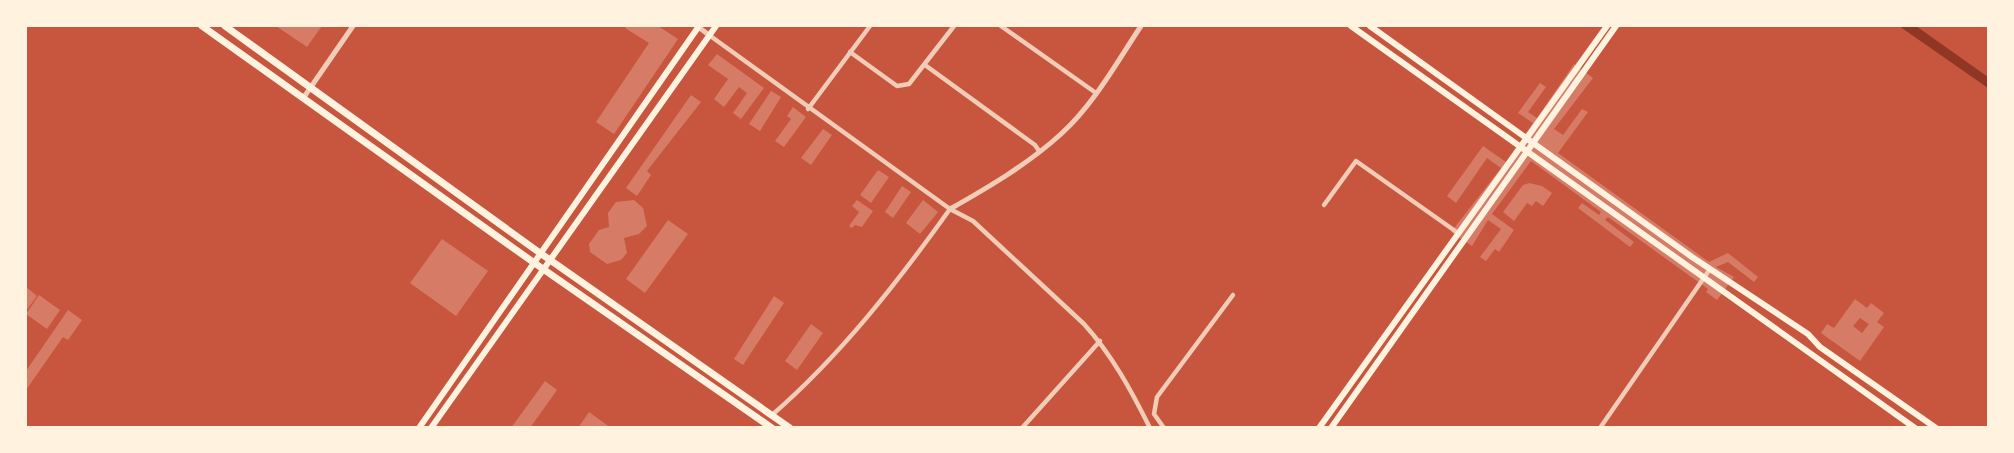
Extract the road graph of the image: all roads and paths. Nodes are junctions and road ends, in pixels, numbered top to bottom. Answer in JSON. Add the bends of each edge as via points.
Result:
{"nodes":[{"id":1,"x":202,"y":26,"type":"edge"},
{"id":2,"x":225,"y":26,"type":"edge"},
{"id":3,"x":353,"y":26,"type":"edge"},
{"id":4,"x":698,"y":26,"type":"edge"},
{"id":5,"x":716,"y":26,"type":"edge"},
{"id":6,"x":870,"y":26,"type":"edge"},
{"id":7,"x":954,"y":26,"type":"edge"},
{"id":8,"x":1001,"y":26,"type":"edge"},
{"id":9,"x":1141,"y":26,"type":"edge"},
{"id":10,"x":1351,"y":26,"type":"edge"},
{"id":11,"x":1370,"y":26,"type":"edge"},
{"id":12,"x":1607,"y":26,"type":"edge"},
{"id":13,"x":1616,"y":26,"type":"edge"},
{"id":14,"x":709,"y":35,"type":"junction"},
{"id":15,"x":849,"y":52,"type":"junction"},
{"id":16,"x":924,"y":65,"type":"junction"},
{"id":17,"x":311,"y":86,"type":"junction"},
{"id":18,"x":1096,"y":93,"type":"junction"},
{"id":19,"x":304,"y":97,"type":"junction"},
{"id":20,"x":808,"y":109,"type":"junction"},
{"id":21,"x":1529,"y":140,"type":"junction"},
{"id":22,"x":1520,"y":146,"type":"junction"},
{"id":23,"x":1527,"y":150,"type":"junction"},
{"id":24,"x":1039,"y":151,"type":"junction"},
{"id":25,"x":1324,"y":205,"type":"dead end"},
{"id":26,"x":950,"y":209,"type":"junction"},
{"id":27,"x":1458,"y":233,"type":"junction"},
{"id":28,"x":540,"y":253,"type":"junction"},
{"id":29,"x":550,"y":260,"type":"junction"},
{"id":30,"x":533,"y":262,"type":"junction"},
{"id":31,"x":543,"y":269,"type":"junction"},
{"id":32,"x":1710,"y":269,"type":"junction"},
{"id":33,"x":1704,"y":277,"type":"junction"},
{"id":34,"x":1233,"y":295,"type":"dead end"},
{"id":35,"x":1100,"y":341,"type":"junction"},
{"id":36,"x":772,"y":415,"type":"junction"},
{"id":37,"x":419,"y":428,"type":"edge"},
{"id":38,"x":431,"y":428,"type":"edge"},
{"id":39,"x":772,"y":428,"type":"edge"},
{"id":40,"x":790,"y":428,"type":"edge"},
{"id":41,"x":1022,"y":428,"type":"edge"},
{"id":42,"x":1150,"y":428,"type":"edge"},
{"id":43,"x":1164,"y":428,"type":"edge"},
{"id":44,"x":1319,"y":428,"type":"edge"},
{"id":45,"x":1331,"y":428,"type":"edge"},
{"id":46,"x":1600,"y":428,"type":"edge"},
{"id":47,"x":1915,"y":428,"type":"edge"},
{"id":48,"x":1936,"y":428,"type":"edge"}],
"edges":[{"from":1,"to":19,"type":"main road"},
{"from":2,"to":17,"type":"main road"},
{"from":3,"to":17,"type":"street"},
{"from":4,"to":14,"type":"street"},
{"from":4,"to":28,"type":"main road"},
{"from":5,"to":14,"type":"main road"},
{"from":6,"to":15,"type":"street"},
{"from":7,"to":16,"type":"street"},
{"from":8,"to":18,"type":"street"},
{"from":9,"to":18,"type":"street"},
{"from":10,"to":22,"type":"main road"},
{"from":11,"to":21,"type":"main road"},
{"from":12,"to":21,"type":"main road"},
{"from":13,"to":21,"type":"main road"},
{"from":14,"to":20,"type":"street"},
{"from":14,"to":29,"type":"main road"},
{"from":15,"to":16,"type":"street","via":[[897,86],[909,84]]},
{"from":15,"to":20,"type":"street"},
{"from":16,"to":24,"type":"street"},
{"from":17,"to":19,"type":"street"},
{"from":17,"to":28,"type":"main road"},
{"from":18,"to":24,"type":"street","via":[[1062,133]]},
{"from":19,"to":30,"type":"main road"},
{"from":20,"to":26,"type":"street"},
{"from":21,"to":22,"type":"main road"},
{"from":21,"to":23,"type":"main road"},
{"from":21,"to":32,"type":"main road"},
{"from":22,"to":23,"type":"main road"},
{"from":22,"to":27,"type":"main road"},
{"from":23,"to":33,"type":"main road"},
{"from":23,"to":45,"type":"main road"},
{"from":24,"to":26,"type":"street","via":[[994,184]]},
{"from":25,"to":27,"type":"street","via":[[1356,161]]},
{"from":26,"to":35,"type":"street","via":[[973,220]]},
{"from":26,"to":36,"type":"street","via":[[850,337],[808,384]]},
{"from":27,"to":44,"type":"main road"},
{"from":28,"to":29,"type":"main road"},
{"from":28,"to":30,"type":"main road"},
{"from":29,"to":31,"type":"main road"},
{"from":29,"to":36,"type":"main road"},
{"from":30,"to":31,"type":"main road"},
{"from":30,"to":37,"type":"main road"},
{"from":31,"to":38,"type":"main road"},
{"from":31,"to":39,"type":"main road"},
{"from":32,"to":33,"type":"street"},
{"from":32,"to":48,"type":"main road","via":[[1808,334],[1820,347]]},
{"from":33,"to":46,"type":"street"},
{"from":33,"to":47,"type":"main road"},
{"from":34,"to":43,"type":"street","via":[[1157,397],[1154,414]]},
{"from":35,"to":41,"type":"street"},
{"from":35,"to":42,"type":"street","via":[[1126,380]]},
{"from":36,"to":40,"type":"main road"}]}
